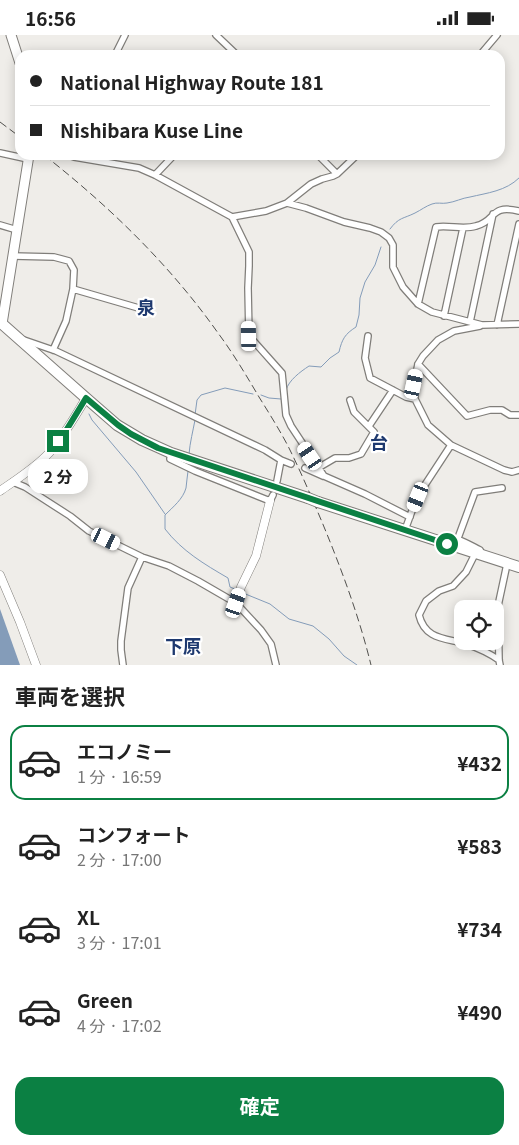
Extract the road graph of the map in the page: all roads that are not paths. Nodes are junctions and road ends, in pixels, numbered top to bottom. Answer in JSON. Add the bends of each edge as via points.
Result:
{"nodes":[{"id":1,"x":11,"y":35,"type":"edge"},
{"id":2,"x":125,"y":35,"type":"edge"},
{"id":3,"x":216,"y":35,"type":"edge"},
{"id":4,"x":497,"y":35,"type":"edge"},
{"id":5,"x":16,"y":50,"type":"edge"},
{"id":6,"x":118,"y":50,"type":"edge"},
{"id":7,"x":232,"y":50,"type":"edge"},
{"id":8,"x":484,"y":50,"type":"edge"},
{"id":9,"x":0,"y":153,"type":"edge"},
{"id":10,"x":15,"y":155,"type":"edge"},
{"id":11,"x":28,"y":160,"type":"edge"},
{"id":12,"x":94,"y":160,"type":"edge"},
{"id":13,"x":169,"y":160,"type":"edge"},
{"id":14,"x":323,"y":160,"type":"edge"},
{"id":15,"x":351,"y":160,"type":"edge"},
{"id":16,"x":337,"y":174,"type":"junction"},
{"id":17,"x":155,"y":175,"type":"junction"},
{"id":18,"x":287,"y":203,"type":"junction"},
{"id":19,"x":519,"y":211,"type":"edge"},
{"id":20,"x":494,"y":214,"type":"junction"},
{"id":21,"x":232,"y":217,"type":"junction"},
{"id":22,"x":519,"y":224,"type":"edge"},
{"id":23,"x":0,"y":225,"type":"edge"},
{"id":24,"x":463,"y":229,"type":"junction"},
{"id":25,"x":16,"y":230,"type":"junction"},
{"id":26,"x":12,"y":256,"type":"junction"},
{"id":27,"x":73,"y":289,"type":"junction"},
{"id":28,"x":418,"y":304,"type":"junction"},
{"id":29,"x":142,"y":309,"type":"dead end"},
{"id":30,"x":444,"y":316,"type":"junction"},
{"id":31,"x":470,"y":322,"type":"junction"},
{"id":32,"x":1,"y":323,"type":"edge"},
{"id":33,"x":519,"y":324,"type":"edge"},
{"id":34,"x":482,"y":325,"type":"junction"},
{"id":35,"x":497,"y":325,"type":"junction"},
{"id":36,"x":368,"y":336,"type":"dead end"},
{"id":37,"x":20,"y":339,"type":"junction"},
{"id":38,"x":53,"y":350,"type":"junction"},
{"id":39,"x":418,"y":364,"type":"junction"},
{"id":40,"x":393,"y":390,"type":"junction"},
{"id":41,"x":86,"y":398,"type":"junction"},
{"id":42,"x":415,"y":399,"type":"junction"},
{"id":43,"x":350,"y":400,"type":"dead end"},
{"id":44,"x":519,"y":415,"type":"edge"},
{"id":45,"x":369,"y":426,"type":"junction"},
{"id":46,"x":451,"y":445,"type":"junction"},
{"id":47,"x":171,"y":453,"type":"junction"},
{"id":48,"x":281,"y":460,"type":"junction"},
{"id":49,"x":291,"y":464,"type":"dead end"},
{"id":50,"x":318,"y":467,"type":"junction"},
{"id":51,"x":305,"y":469,"type":"dead end"},
{"id":52,"x":519,"y":470,"type":"edge"},
{"id":53,"x":324,"y":477,"type":"junction"},
{"id":54,"x":277,"y":481,"type":"dead end"},
{"id":55,"x":13,"y":482,"type":"junction"},
{"id":56,"x":502,"y":488,"type":"dead end"},
{"id":57,"x":0,"y":491,"type":"edge"},
{"id":58,"x":272,"y":498,"type":"joint"},
{"id":59,"x":410,"y":517,"type":"junction"},
{"id":60,"x":405,"y":531,"type":"junction"},
{"id":61,"x":458,"y":538,"type":"junction"},
{"id":62,"x":432,"y":539,"type":"junction"},
{"id":63,"x":480,"y":555,"type":"junction"},
{"id":64,"x":142,"y":557,"type":"junction"},
{"id":65,"x":507,"y":564,"type":"junction"},
{"id":66,"x":519,"y":567,"type":"edge"},
{"id":67,"x":0,"y":575,"type":"edge"},
{"id":68,"x":236,"y":603,"type":"junction"},
{"id":69,"x":499,"y":662,"type":"edge"},
{"id":70,"x":36,"y":665,"type":"edge"},
{"id":71,"x":123,"y":665,"type":"edge"},
{"id":72,"x":276,"y":665,"type":"edge"}],
"edges":[{"from":1,"to":5,"type":"main road"},
{"from":2,"to":6,"type":"street"},
{"from":3,"to":7,"type":"street"},
{"from":4,"to":8,"type":"street"},
{"from":9,"to":10,"type":"street"},
{"from":11,"to":25,"type":"main road"},
{"from":12,"to":17,"type":"street","via":[[139,168]]},
{"from":13,"to":17,"type":"street"},
{"from":14,"to":16,"type":"street"},
{"from":15,"to":16,"type":"street"},
{"from":16,"to":18,"type":"street","via":[[311,183]]},
{"from":17,"to":21,"type":"street"},
{"from":18,"to":21,"type":"street","via":[[266,211]]},
{"from":18,"to":28,"type":"street","via":[[381,231],[393,245],[398,278]]},
{"from":19,"to":20,"type":"street","via":[[503,209]]},
{"from":20,"to":24,"type":"street","via":[[478,226]]},
{"from":20,"to":31,"type":"street"},
{"from":21,"to":50,"type":"street","via":[[249,252],[249,336],[282,373],[286,415]]},
{"from":22,"to":35,"type":"street"},
{"from":23,"to":25,"type":"street"},
{"from":24,"to":28,"type":"street","via":[[436,227]]},
{"from":24,"to":30,"type":"street"},
{"from":25,"to":26,"type":"main road"},
{"from":26,"to":27,"type":"street","via":[[54,257],[69,261],[74,270]]},
{"from":26,"to":32,"type":"main road"},
{"from":27,"to":29,"type":"street"},
{"from":27,"to":38,"type":"street","via":[[66,321]]},
{"from":28,"to":30,"type":"street"},
{"from":30,"to":31,"type":"street"},
{"from":31,"to":34,"type":"street"},
{"from":32,"to":37,"type":"highway"},
{"from":33,"to":35,"type":"street"},
{"from":34,"to":35,"type":"street"},
{"from":34,"to":39,"type":"street","via":[[454,331],[438,340]]},
{"from":36,"to":40,"type":"street","via":[[365,358],[370,378]]},
{"from":37,"to":38,"type":"street"},
{"from":37,"to":41,"type":"highway"},
{"from":38,"to":48,"type":"street"},
{"from":39,"to":42,"type":"street"},
{"from":39,"to":44,"type":"street","via":[[467,416],[490,409]]},
{"from":40,"to":42,"type":"street"},
{"from":40,"to":45,"type":"street"},
{"from":41,"to":47,"type":"highway","via":[[131,434]]},
{"from":41,"to":55,"type":"main road","via":[[48,453]]},
{"from":42,"to":46,"type":"street","via":[[428,425]]},
{"from":43,"to":45,"type":"street","via":[[354,412]]},
{"from":45,"to":50,"type":"street","via":[[374,432],[360,454],[334,458]]},
{"from":46,"to":52,"type":"street","via":[[504,470]]},
{"from":46,"to":59,"type":"street","via":[[418,497]]},
{"from":47,"to":58,"type":"street","via":[[170,459],[195,471]]},
{"from":47,"to":60,"type":"highway","bridge":true},
{"from":48,"to":49,"type":"street"},
{"from":48,"to":54,"type":"street"},
{"from":50,"to":53,"type":"street"},
{"from":51,"to":53,"type":"street"},
{"from":53,"to":59,"type":"street"},
{"from":55,"to":57,"type":"main road"},
{"from":55,"to":64,"type":"street","via":[[88,531]]},
{"from":56,"to":61,"type":"street","via":[[475,492]]},
{"from":58,"to":68,"type":"main road","via":[[256,556]]},
{"from":59,"to":60,"type":"street"},
{"from":60,"to":62,"type":"highway"},
{"from":61,"to":62,"type":"street"},
{"from":61,"to":63,"type":"street","via":[[480,549]]},
{"from":62,"to":63,"type":"highway"},
{"from":63,"to":65,"type":"highway"},
{"from":63,"to":69,"type":"street","via":[[453,585],[426,601],[419,615],[421,625],[429,633],[475,647]]},
{"from":64,"to":68,"type":"street","via":[[169,566]]},
{"from":64,"to":71,"type":"street","via":[[128,588],[121,641]]},
{"from":65,"to":66,"type":"highway"},
{"from":65,"to":69,"type":"street","via":[[498,605]]},
{"from":67,"to":70,"type":"main road"},
{"from":68,"to":72,"type":"street","via":[[271,644]]}]}
